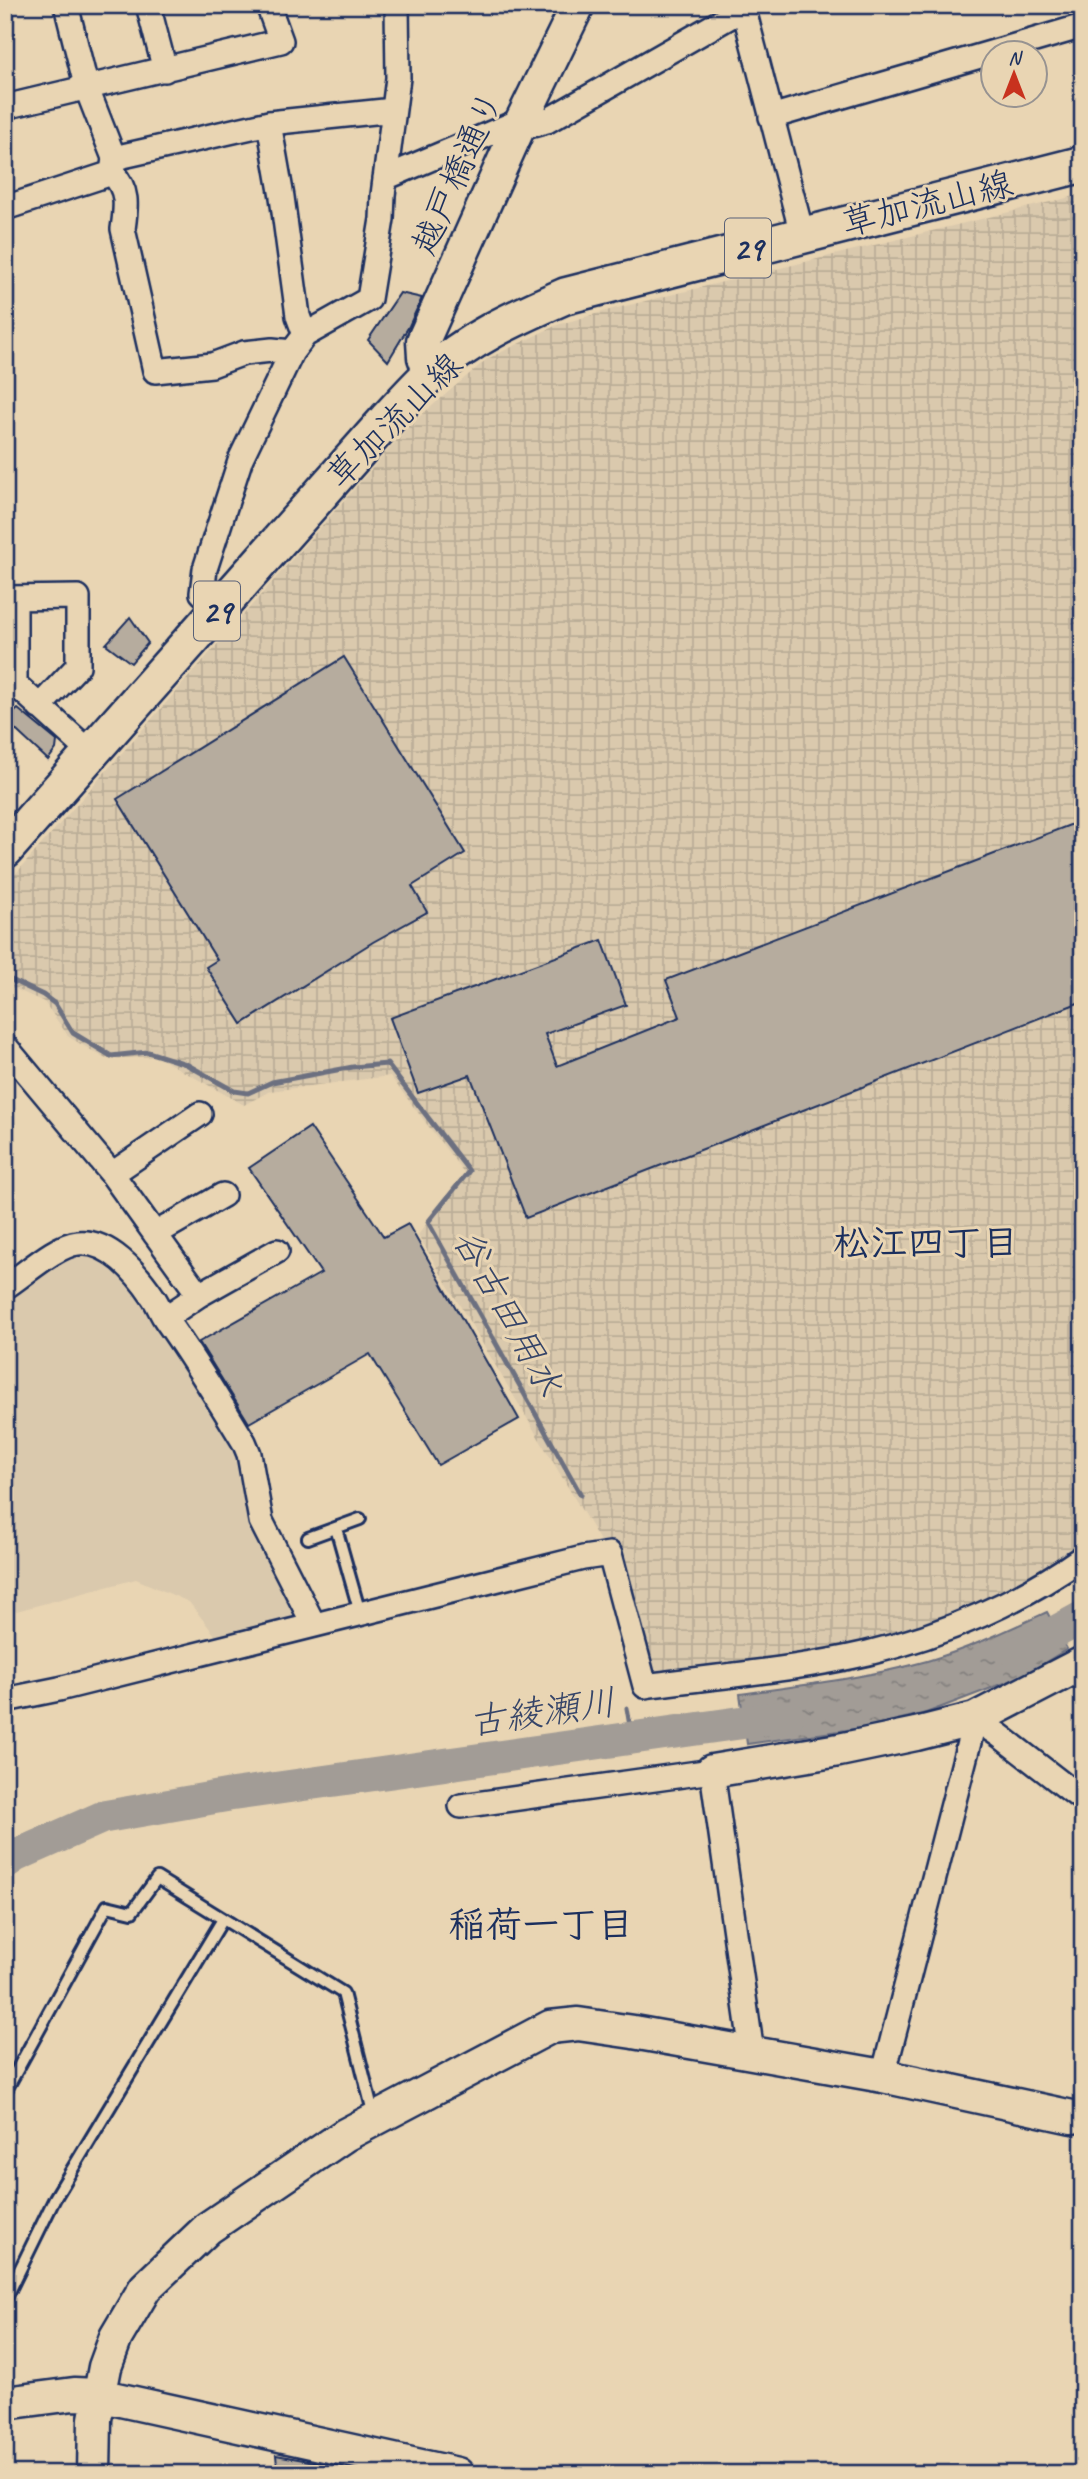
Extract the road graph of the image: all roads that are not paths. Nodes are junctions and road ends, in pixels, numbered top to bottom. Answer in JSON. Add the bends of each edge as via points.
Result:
{"nodes":[{"id":1,"x":66,"y":5,"type":"edge"},
{"id":2,"x":148,"y":5,"type":"edge"},
{"id":3,"x":268,"y":5,"type":"edge"},
{"id":4,"x":397,"y":5,"type":"edge"},
{"id":5,"x":578,"y":5,"type":"edge"},
{"id":6,"x":743,"y":6,"type":"edge"},
{"id":7,"x":1083,"y":26,"type":"edge"},
{"id":8,"x":165,"y":70,"type":"junction"},
{"id":9,"x":87,"y":89,"type":"junction"},
{"id":10,"x":5,"y":107,"type":"edge"},
{"id":11,"x":394,"y":110,"type":"junction"},
{"id":12,"x":771,"y":117,"type":"junction"},
{"id":13,"x":269,"y":123,"type":"junction"},
{"id":14,"x":520,"y":124,"type":"junction"},
{"id":15,"x":1083,"y":164,"type":"edge"},
{"id":16,"x":113,"y":166,"type":"junction"},
{"id":17,"x":385,"y":178,"type":"junction"},
{"id":18,"x":5,"y":208,"type":"edge"},
{"id":19,"x":802,"y":234,"type":"junction"},
{"id":20,"x":299,"y":344,"type":"junction"},
{"id":21,"x":430,"y":374,"type":"junction"},
{"id":22,"x":10,"y":598,"type":"edge"},
{"id":23,"x":219,"y":609,"type":"junction"},
{"id":24,"x":10,"y":684,"type":"edge"},
{"id":25,"x":39,"y":707,"type":"junction"},
{"id":26,"x":90,"y":752,"type":"junction"},
{"id":27,"x":5,"y":850,"type":"edge"},
{"id":28,"x":5,"y":1046,"type":"edge"},
{"id":29,"x":200,"y":1114,"type":"dead end"},
{"id":30,"x":112,"y":1174,"type":"junction"},
{"id":31,"x":223,"y":1195,"type":"dead end"},
{"id":32,"x":155,"y":1234,"type":"junction"},
{"id":33,"x":277,"y":1251,"type":"dead end"},
{"id":34,"x":5,"y":1287,"type":"edge"},
{"id":35,"x":199,"y":1295,"type":"junction"},
{"id":36,"x":165,"y":1318,"type":"junction"},
{"id":37,"x":360,"y":1519,"type":"dead end"},
{"id":38,"x":336,"y":1528,"type":"junction"},
{"id":39,"x":308,"y":1538,"type":"dead end"},
{"id":40,"x":1083,"y":1557,"type":"edge"},
{"id":41,"x":360,"y":1613,"type":"junction"},
{"id":42,"x":314,"y":1625,"type":"junction"},
{"id":43,"x":1083,"y":1663,"type":"edge"},
{"id":44,"x":5,"y":1700,"type":"edge"},
{"id":45,"x":975,"y":1719,"type":"junction"},
{"id":46,"x":712,"y":1771,"type":"junction"},
{"id":47,"x":1083,"y":1800,"type":"edge"},
{"id":48,"x":461,"y":1806,"type":"dead end"},
{"id":49,"x":223,"y":1919,"type":"junction"},
{"id":50,"x":752,"y":2053,"type":"junction"},
{"id":51,"x":883,"y":2076,"type":"junction"},
{"id":52,"x":5,"y":2092,"type":"edge"},
{"id":53,"x":374,"y":2119,"type":"junction"},
{"id":54,"x":1077,"y":2119,"type":"edge"},
{"id":55,"x":5,"y":2300,"type":"edge"},
{"id":56,"x":98,"y":2395,"type":"junction"},
{"id":57,"x":5,"y":2403,"type":"edge"},
{"id":58,"x":94,"y":2474,"type":"edge"},
{"id":59,"x":457,"y":2474,"type":"edge"}],
"edges":[{"from":1,"to":9,"type":"street"},
{"from":2,"to":8,"type":"street"},
{"from":3,"to":8,"type":"street","via":[[281,41]]},
{"from":4,"to":11,"type":"street"},
{"from":5,"to":14,"type":"street","name":"越戸橋通り"},
{"from":6,"to":12,"type":"street"},
{"from":6,"to":14,"type":"street","via":[[547,121]]},
{"from":7,"to":12,"type":"street"},
{"from":8,"to":9,"type":"street"},
{"from":9,"to":10,"type":"street"},
{"from":9,"to":16,"type":"street"},
{"from":11,"to":13,"type":"street"},
{"from":11,"to":17,"type":"street"},
{"from":12,"to":19,"type":"street"},
{"from":13,"to":16,"type":"street"},
{"from":13,"to":20,"type":"street"},
{"from":14,"to":17,"type":"street"},
{"from":14,"to":21,"type":"street","name":"越戸橋通り","via":[[423,341]]},
{"from":15,"to":19,"type":"main road","name":"草加流山線","number":"29"},
{"from":16,"to":18,"type":"street"},
{"from":16,"to":20,"type":"street","via":[[125,194],[123,229],[155,371],[212,365],[244,353]]},
{"from":17,"to":20,"type":"street","via":[[369,299]]},
{"from":19,"to":21,"type":"main road","name":"草加流山線","number":"29","via":[[565,296],[510,320]]},
{"from":20,"to":23,"type":"street","via":[[242,458],[205,569],[202,593]]},
{"from":21,"to":23,"type":"main road","name":"草加流山線","number":"29"},
{"from":22,"to":24,"type":"street"},
{"from":22,"to":25,"type":"street","via":[[78,597],[78,666]]},
{"from":23,"to":26,"type":"main road","name":"草加流山線","number":"29"},
{"from":24,"to":25,"type":"street"},
{"from":25,"to":26,"type":"street"},
{"from":26,"to":27,"type":"main road","name":"草加流山線","number":"29"},
{"from":28,"to":30,"type":"street"},
{"from":29,"to":30,"type":"street"},
{"from":30,"to":32,"type":"street"},
{"from":31,"to":32,"type":"street"},
{"from":32,"to":35,"type":"street"},
{"from":33,"to":35,"type":"street"},
{"from":34,"to":36,"type":"street","via":[[66,1245],[93,1244],[118,1258],[142,1282]]},
{"from":35,"to":36,"type":"street"},
{"from":36,"to":42,"type":"street","via":[[244,1442],[261,1521]]},
{"from":37,"to":38,"type":"lane"},
{"from":38,"to":39,"type":"lane"},
{"from":38,"to":41,"type":"lane"},
{"from":40,"to":41,"type":"street","via":[[1024,1593],[919,1638],[870,1652],[645,1686],[610,1554]]},
{"from":41,"to":42,"type":"street"},
{"from":42,"to":44,"type":"street"},
{"from":43,"to":45,"type":"street"},
{"from":45,"to":46,"type":"street","via":[[865,1745]]},
{"from":45,"to":47,"type":"street"},
{"from":45,"to":51,"type":"street"},
{"from":46,"to":48,"type":"street"},
{"from":46,"to":50,"type":"street"},
{"from":49,"to":52,"type":"lane","via":[[157,1878],[132,1912],[107,1906]]},
{"from":49,"to":53,"type":"lane","via":[[343,1993]]},
{"from":49,"to":55,"type":"lane","via":[[55,2197]]},
{"from":50,"to":51,"type":"street"},
{"from":50,"to":53,"type":"street","via":[[563,2024]]},
{"from":51,"to":54,"type":"street"},
{"from":53,"to":56,"type":"street","via":[[208,2228],[145,2288],[116,2337]]},
{"from":56,"to":57,"type":"street"},
{"from":56,"to":58,"type":"street"},
{"from":56,"to":59,"type":"street"}]}
